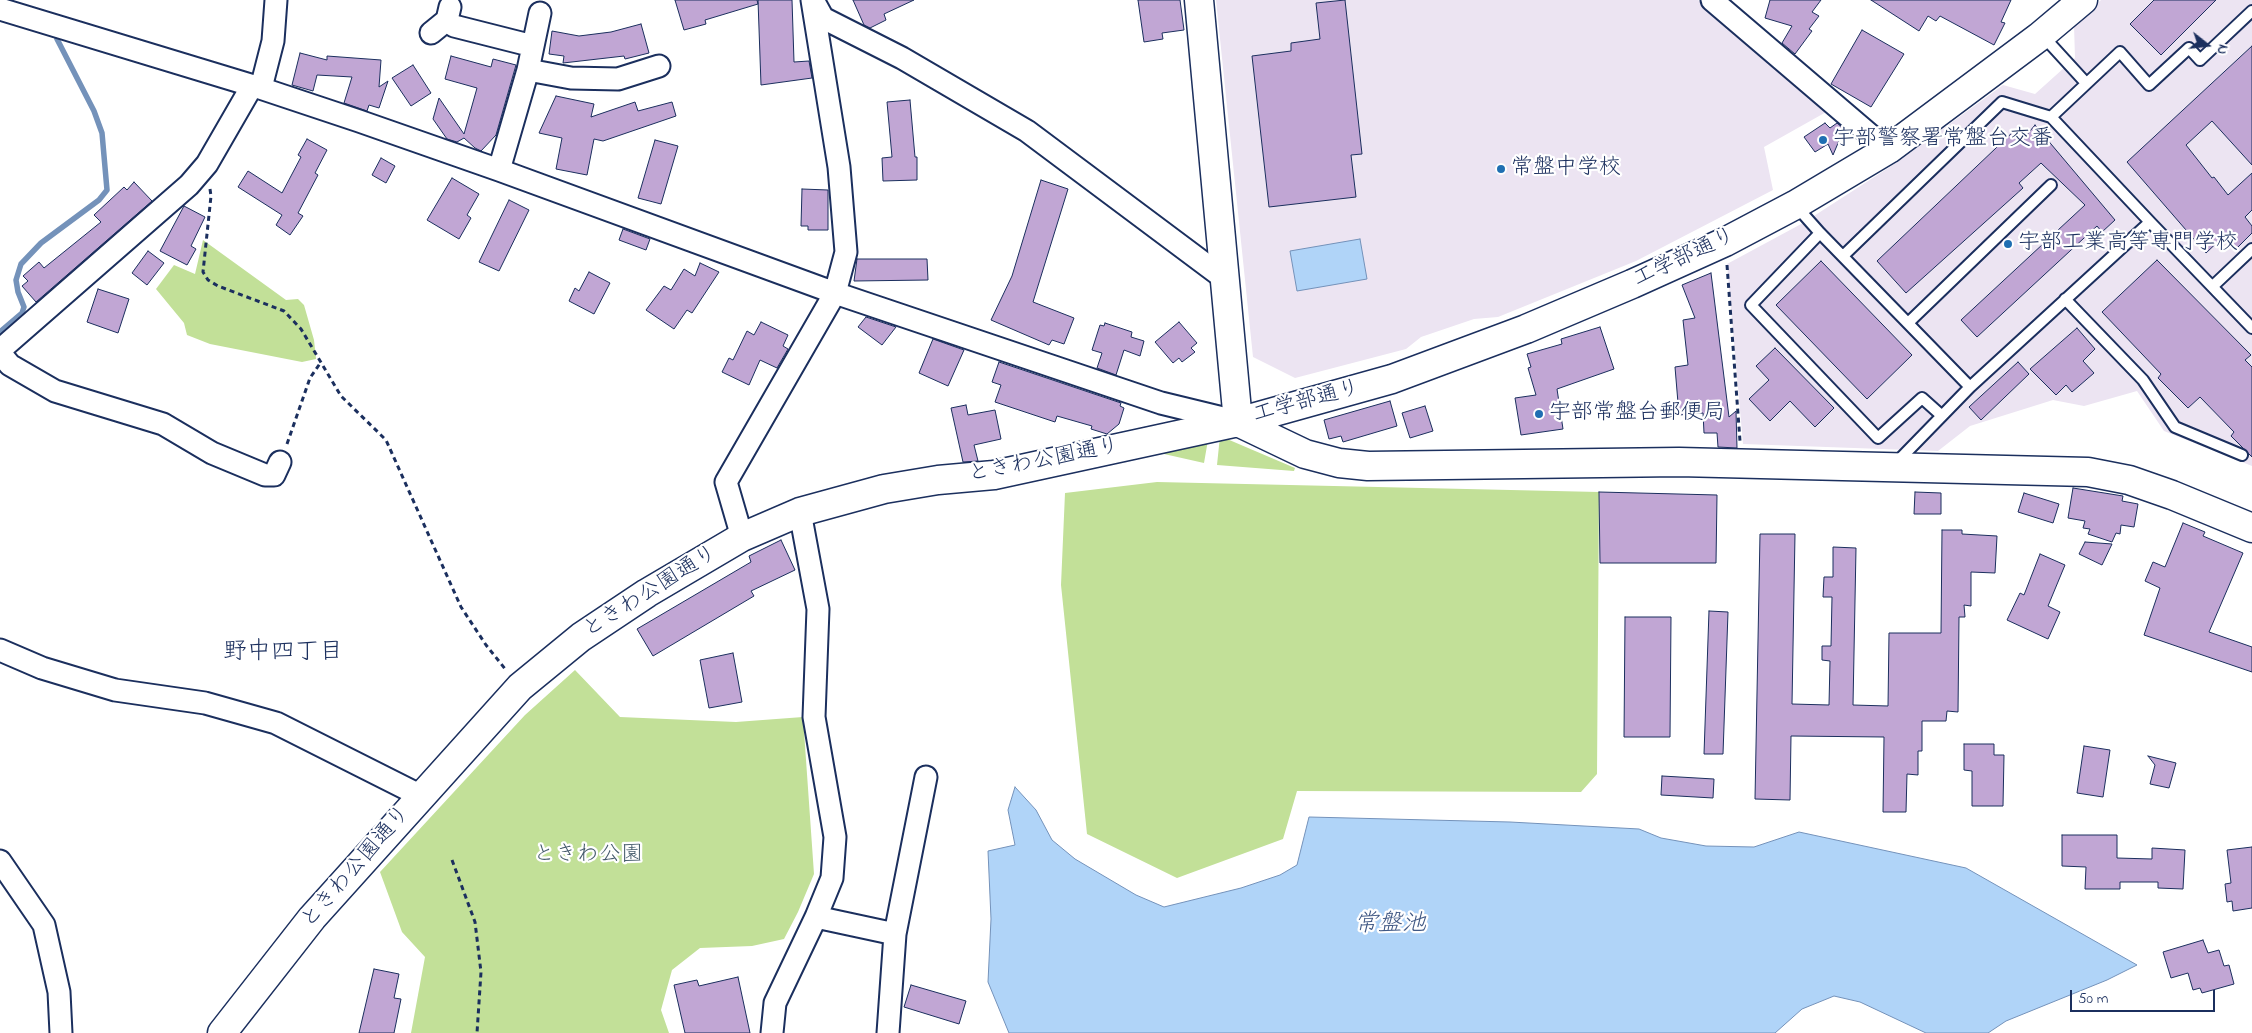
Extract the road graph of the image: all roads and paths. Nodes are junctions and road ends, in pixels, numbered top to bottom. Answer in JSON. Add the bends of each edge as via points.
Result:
{"nodes":[{"id":1,"x":276,"y":0,"type":"edge"},
{"id":2,"x":812,"y":0,"type":"edge"},
{"id":3,"x":1199,"y":0,"type":"edge"},
{"id":4,"x":1712,"y":0,"type":"edge"},
{"id":5,"x":2083,"y":0,"type":"edge"},
{"id":6,"x":0,"y":9,"type":"edge"},
{"id":7,"x":35,"y":10,"type":"edge"},
{"id":8,"x":2252,"y":11,"type":"edge"},
{"id":9,"x":540,"y":13,"type":"dead end"},
{"id":10,"x":431,"y":33,"type":"dead end"},
{"id":11,"x":2042,"y":35,"type":"junction"},
{"id":12,"x":533,"y":46,"type":"junction"},
{"id":13,"x":658,"y":66,"type":"dead end"},
{"id":14,"x":528,"y":70,"type":"junction"},
{"id":15,"x":2086,"y":83,"type":"junction"},
{"id":16,"x":254,"y":86,"type":"junction"},
{"id":17,"x":2051,"y":117,"type":"junction"},
{"id":18,"x":1889,"y":149,"type":"junction"},
{"id":19,"x":207,"y":164,"type":"junction"},
{"id":20,"x":499,"y":170,"type":"junction"},
{"id":21,"x":2051,"y":185,"type":"dead end"},
{"id":22,"x":1795,"y":204,"type":"junction"},
{"id":23,"x":2150,"y":222,"type":"junction"},
{"id":24,"x":1820,"y":233,"type":"junction"},
{"id":25,"x":1725,"y":242,"type":"junction"},
{"id":26,"x":2252,"y":249,"type":"edge"},
{"id":27,"x":1843,"y":256,"type":"junction"},
{"id":28,"x":1225,"y":279,"type":"junction"},
{"id":29,"x":2213,"y":286,"type":"junction"},
{"id":30,"x":835,"y":293,"type":"junction"},
{"id":31,"x":2065,"y":299,"type":"junction"},
{"id":32,"x":1908,"y":323,"type":"junction"},
{"id":33,"x":2252,"y":328,"type":"edge"},
{"id":34,"x":0,"y":350,"type":"edge"},
{"id":35,"x":0,"y":353,"type":"edge"},
{"id":36,"x":321,"y":362,"type":"junction"},
{"id":37,"x":1970,"y":387,"type":"junction"},
{"id":38,"x":1941,"y":415,"type":"junction"},
{"id":39,"x":1238,"y":422,"type":"junction"},
{"id":40,"x":2242,"y":455,"type":"dead end"},
{"id":41,"x":280,"y":462,"type":"joint"},
{"id":42,"x":1742,"y":463,"type":"junction"},
{"id":43,"x":1892,"y":466,"type":"junction"},
{"id":44,"x":800,"y":512,"type":"junction"},
{"id":45,"x":2252,"y":528,"type":"edge"},
{"id":46,"x":742,"y":537,"type":"junction"},
{"id":47,"x":0,"y":650,"type":"edge"},
{"id":48,"x":520,"y":687,"type":"junction"},
{"id":49,"x":926,"y":777,"type":"dead end"},
{"id":50,"x":421,"y":796,"type":"junction"},
{"id":51,"x":452,"y":860,"type":"dead end"},
{"id":52,"x":2,"y":869,"type":"edge"},
{"id":53,"x":816,"y":917,"type":"junction"},
{"id":54,"x":895,"y":934,"type":"junction"},
{"id":55,"x":61,"y":1033,"type":"edge"},
{"id":56,"x":222,"y":1033,"type":"edge"},
{"id":57,"x":477,"y":1033,"type":"edge"},
{"id":58,"x":772,"y":1033,"type":"edge"},
{"id":59,"x":888,"y":1033,"type":"edge"}],
"edges":[{"from":1,"to":16,"type":"street","via":[[273,41],[263,80]]},
{"from":2,"to":28,"type":"street","via":[[823,18],[902,58],[1027,131]]},
{"from":2,"to":30,"type":"street","via":[[839,167],[846,252]]},
{"from":3,"to":28,"type":"street"},
{"from":4,"to":18,"type":"street"},
{"from":5,"to":11,"type":"street","name":"工学部通り"},
{"from":6,"to":7,"type":"street"},
{"from":7,"to":16,"type":"street"},
{"from":8,"to":15,"type":"lane","via":[[2200,60],[2189,48],[2149,85],[2120,52]]},
{"from":9,"to":12,"type":"street"},
{"from":10,"to":12,"type":"street","via":[[449,13],[454,26]]},
{"from":11,"to":15,"type":"lane"},
{"from":11,"to":18,"type":"street","name":"工学部通り"},
{"from":12,"to":14,"type":"street"},
{"from":13,"to":14,"type":"street","via":[[618,78],[572,78]]},
{"from":14,"to":20,"type":"street"},
{"from":15,"to":17,"type":"lane"},
{"from":16,"to":19,"type":"street"},
{"from":16,"to":20,"type":"street"},
{"from":17,"to":23,"type":"lane"},
{"from":17,"to":27,"type":"lane","via":[[2002,102]]},
{"from":18,"to":22,"type":"street","name":"工学部通り"},
{"from":19,"to":34,"type":"street","via":[[189,185]]},
{"from":19,"to":36,"type":"path","via":[[212,196],[203,272],[218,286],[284,310],[301,329]]},
{"from":20,"to":30,"type":"street"},
{"from":21,"to":32,"type":"lane"},
{"from":22,"to":24,"type":"lane"},
{"from":22,"to":25,"type":"street","name":"工学部通り"},
{"from":23,"to":29,"type":"lane"},
{"from":23,"to":31,"type":"lane"},
{"from":24,"to":27,"type":"lane"},
{"from":24,"to":38,"type":"lane","via":[[1751,305],[1878,438],[1922,398]]},
{"from":25,"to":39,"type":"street","name":"工学部通り","via":[[1543,322],[1392,379]]},
{"from":25,"to":42,"type":"path"},
{"from":26,"to":29,"type":"lane"},
{"from":27,"to":32,"type":"lane"},
{"from":28,"to":39,"type":"street"},
{"from":29,"to":33,"type":"lane"},
{"from":30,"to":39,"type":"street","via":[[1161,403]]},
{"from":30,"to":46,"type":"street","via":[[726,482]]},
{"from":31,"to":37,"type":"lane"},
{"from":31,"to":40,"type":"lane","via":[[2143,380],[2175,426]]},
{"from":32,"to":37,"type":"lane"},
{"from":35,"to":41,"type":"street","via":[[10,365],[55,391],[163,424],[212,453],[265,475],[274,476]]},
{"from":36,"to":41,"type":"path","via":[[310,378]]},
{"from":36,"to":48,"type":"path","via":[[341,396],[386,440],[461,607]]},
{"from":37,"to":38,"type":"lane"},
{"from":38,"to":43,"type":"lane"},
{"from":39,"to":42,"type":"street","via":[[1305,454],[1368,466]]},
{"from":39,"to":44,"type":"street","name":"ときわ公園通り","via":[[994,476],[938,480],[884,489]]},
{"from":42,"to":43,"type":"street"},
{"from":43,"to":45,"type":"street","via":[[2088,472],[2129,480]]},
{"from":44,"to":46,"type":"street","name":"ときわ公園通り"},
{"from":44,"to":53,"type":"street","via":[[818,608],[814,716],[835,837],[832,878]]},
{"from":46,"to":48,"type":"street","name":"ときわ公園通り","via":[[647,593],[581,637]]},
{"from":47,"to":50,"type":"street","via":[[42,668],[115,690],[205,704],[276,723]]},
{"from":48,"to":50,"type":"street","name":"ときわ公園通り"},
{"from":49,"to":54,"type":"street"},
{"from":50,"to":56,"type":"street","name":"ときわ公園通り","via":[[312,918]]},
{"from":51,"to":57,"type":"path","via":[[475,922],[481,972]]},
{"from":52,"to":55,"type":"street","via":[[44,926],[59,992]]},
{"from":53,"to":54,"type":"street"},
{"from":53,"to":58,"type":"street","via":[[775,1003]]},
{"from":54,"to":59,"type":"street"}]}
